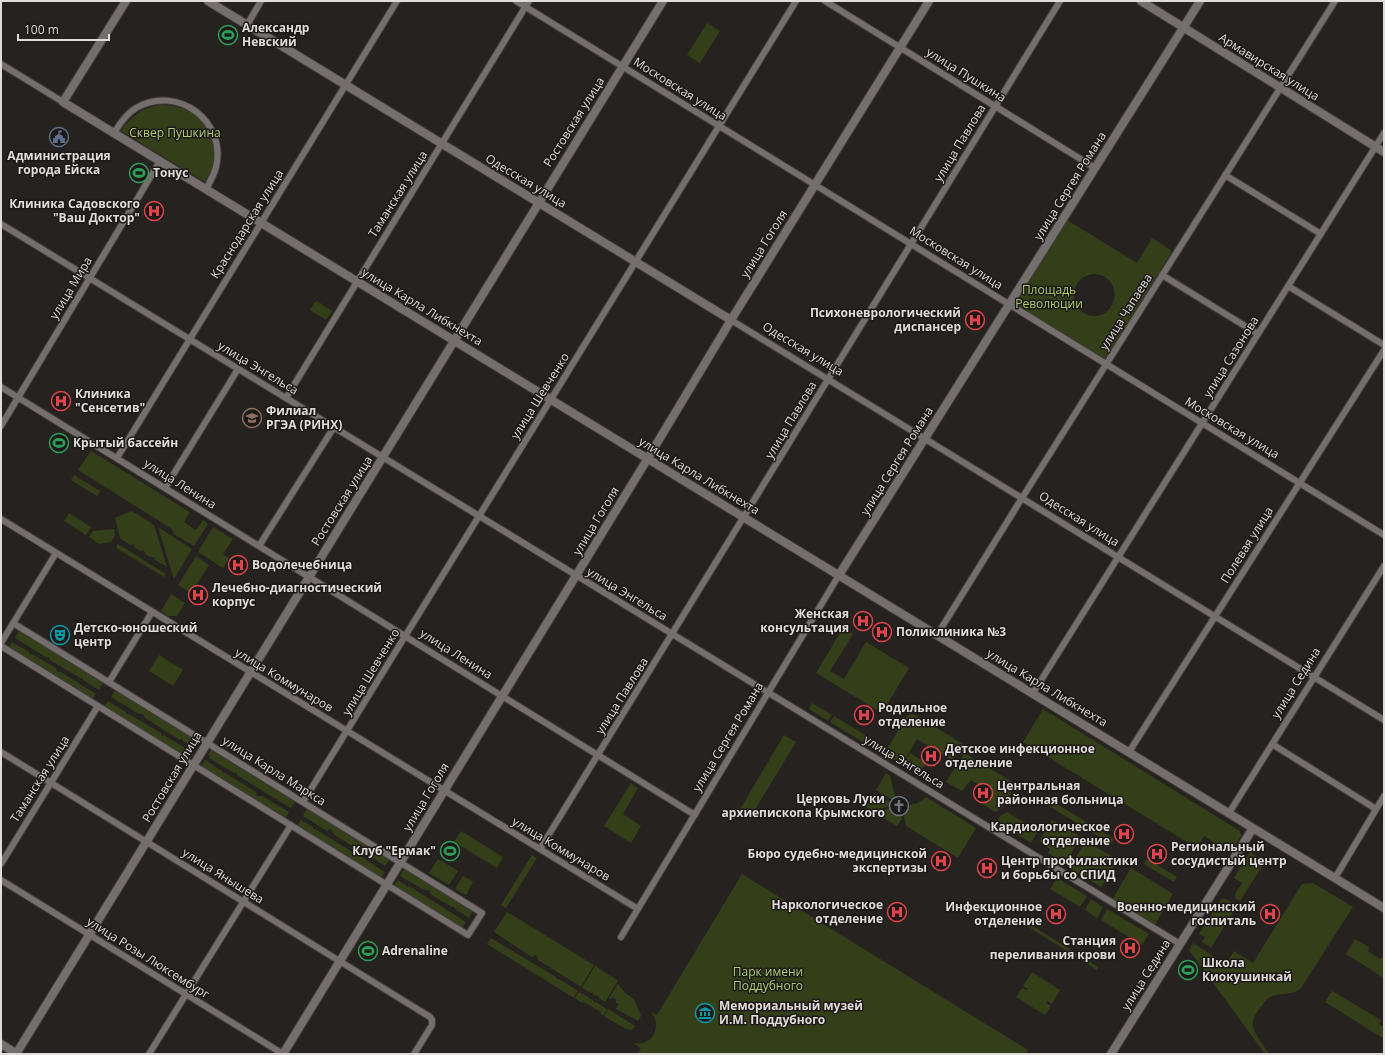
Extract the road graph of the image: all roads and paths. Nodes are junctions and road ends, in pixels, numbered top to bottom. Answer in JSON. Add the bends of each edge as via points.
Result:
{"nodes":[{"id":1,"x":126,"y":1,"type":"edge"},
{"id":2,"x":208,"y":1,"type":"edge"},
{"id":3,"x":261,"y":1,"type":"edge"},
{"id":4,"x":397,"y":1,"type":"edge"},
{"id":5,"x":516,"y":1,"type":"edge"},
{"id":6,"x":530,"y":1,"type":"edge"},
{"id":7,"x":663,"y":1,"type":"edge"},
{"id":8,"x":796,"y":1,"type":"edge"},
{"id":9,"x":825,"y":1,"type":"edge"},
{"id":10,"x":929,"y":1,"type":"edge"},
{"id":11,"x":1060,"y":1,"type":"edge"},
{"id":12,"x":1141,"y":1,"type":"edge"},
{"id":13,"x":1200,"y":1,"type":"edge"},
{"id":14,"x":1335,"y":1,"type":"edge"},
{"id":15,"x":526,"y":7,"type":"junction"},
{"id":16,"x":247,"y":24,"type":"junction"},
{"id":17,"x":1184,"y":28,"type":"junction"},
{"id":18,"x":900,"y":48,"type":"junction"},
{"id":19,"x":1,"y":64,"type":"edge"},
{"id":20,"x":623,"y":66,"type":"junction"},
{"id":21,"x":345,"y":85,"type":"junction"},
{"id":22,"x":1280,"y":88,"type":"junction"},
{"id":23,"x":63,"y":102,"type":"junction"},
{"id":24,"x":996,"y":106,"type":"junction"},
{"id":25,"x":719,"y":125,"type":"junction"},
{"id":26,"x":114,"y":133,"type":"junction"},
{"id":27,"x":1384,"y":133,"type":"edge"},
{"id":28,"x":442,"y":144,"type":"junction"},
{"id":29,"x":1375,"y":147,"type":"junction"},
{"id":30,"x":1384,"y":152,"type":"edge"},
{"id":31,"x":160,"y":161,"type":"junction"},
{"id":32,"x":1095,"y":168,"type":"junction"},
{"id":33,"x":1225,"y":175,"type":"junction"},
{"id":34,"x":816,"y":185,"type":"junction"},
{"id":35,"x":206,"y":189,"type":"junction"},
{"id":36,"x":539,"y":202,"type":"junction"},
{"id":37,"x":261,"y":222,"type":"junction"},
{"id":38,"x":1,"y":224,"type":"edge"},
{"id":39,"x":1321,"y":234,"type":"junction"},
{"id":40,"x":911,"y":244,"type":"junction"},
{"id":41,"x":636,"y":262,"type":"junction"},
{"id":42,"x":1162,"y":276,"type":"junction"},
{"id":43,"x":90,"y":278,"type":"junction"},
{"id":44,"x":357,"y":281,"type":"junction"},
{"id":45,"x":1288,"y":286,"type":"junction"},
{"id":46,"x":1010,"y":304,"type":"junction"},
{"id":47,"x":731,"y":320,"type":"junction"},
{"id":48,"x":1258,"y":334,"type":"junction"},
{"id":49,"x":189,"y":339,"type":"junction"},
{"id":50,"x":454,"y":340,"type":"junction"},
{"id":51,"x":1384,"y":345,"type":"edge"},
{"id":52,"x":1384,"y":350,"type":"edge"},
{"id":53,"x":1107,"y":364,"type":"junction"},
{"id":54,"x":238,"y":369,"type":"junction"},
{"id":55,"x":829,"y":379,"type":"junction"},
{"id":56,"x":1,"y":387,"type":"edge"},
{"id":57,"x":18,"y":398,"type":"junction"},
{"id":58,"x":286,"y":398,"type":"junction"},
{"id":59,"x":551,"y":399,"type":"junction"},
{"id":60,"x":1202,"y":423,"type":"junction"},
{"id":61,"x":1,"y":426,"type":"edge"},
{"id":62,"x":334,"y":428,"type":"junction"},
{"id":63,"x":925,"y":438,"type":"junction"},
{"id":64,"x":116,"y":458,"type":"junction"},
{"id":65,"x":382,"y":458,"type":"junction"},
{"id":66,"x":648,"y":459,"type":"junction"},
{"id":67,"x":1300,"y":483,"type":"junction"},
{"id":68,"x":165,"y":488,"type":"junction"},
{"id":69,"x":1022,"y":498,"type":"junction"},
{"id":70,"x":479,"y":516,"type":"junction"},
{"id":71,"x":744,"y":518,"type":"junction"},
{"id":72,"x":1,"y":519,"type":"edge"},
{"id":73,"x":1384,"y":535,"type":"edge"},
{"id":74,"x":259,"y":546,"type":"junction"},
{"id":75,"x":56,"y":553,"type":"junction"},
{"id":76,"x":1118,"y":557,"type":"junction"},
{"id":77,"x":1384,"y":566,"type":"edge"},
{"id":78,"x":839,"y":575,"type":"junction"},
{"id":79,"x":576,"y":576,"type":"junction"},
{"id":80,"x":309,"y":577,"type":"junction"},
{"id":81,"x":152,"y":612,"type":"junction"},
{"id":82,"x":1215,"y":616,"type":"junction"},
{"id":83,"x":13,"y":623,"type":"junction"},
{"id":84,"x":672,"y":634,"type":"junction"},
{"id":85,"x":937,"y":635,"type":"junction"},
{"id":86,"x":405,"y":636,"type":"junction"},
{"id":87,"x":1,"y":643,"type":"edge"},
{"id":88,"x":1,"y":646,"type":"edge"},
{"id":89,"x":250,"y":672,"type":"junction"},
{"id":90,"x":1314,"y":677,"type":"junction"},
{"id":91,"x":109,"y":682,"type":"junction"},
{"id":92,"x":768,"y":693,"type":"junction"},
{"id":93,"x":1032,"y":693,"type":"junction"},
{"id":94,"x":502,"y":696,"type":"junction"},
{"id":95,"x":98,"y":706,"type":"junction"},
{"id":96,"x":1384,"y":720,"type":"edge"},
{"id":97,"x":348,"y":731,"type":"junction"},
{"id":98,"x":207,"y":743,"type":"junction"},
{"id":99,"x":1272,"y":744,"type":"junction"},
{"id":100,"x":1,"y":752,"type":"edge"},
{"id":101,"x":1129,"y":752,"type":"junction"},
{"id":102,"x":598,"y":755,"type":"junction"},
{"id":103,"x":193,"y":765,"type":"junction"},
{"id":104,"x":50,"y":782,"type":"junction"},
{"id":105,"x":445,"y":791,"type":"junction"},
{"id":106,"x":1384,"y":796,"type":"edge"},
{"id":107,"x":303,"y":802,"type":"junction"},
{"id":108,"x":1376,"y":809,"type":"junction"},
{"id":109,"x":1229,"y":813,"type":"junction"},
{"id":110,"x":695,"y":815,"type":"junction"},
{"id":111,"x":291,"y":825,"type":"junction"},
{"id":112,"x":1253,"y":828,"type":"junction"},
{"id":113,"x":147,"y":842,"type":"junction"},
{"id":114,"x":540,"y":849,"type":"junction"},
{"id":115,"x":400,"y":863,"type":"junction"},
{"id":116,"x":1,"y":864,"type":"edge"},
{"id":117,"x":1335,"y":878,"type":"junction"},
{"id":118,"x":1,"y":880,"type":"edge"},
{"id":119,"x":387,"y":884,"type":"junction"},
{"id":120,"x":244,"y":902,"type":"junction"},
{"id":121,"x":1384,"y":908,"type":"edge"},
{"id":122,"x":638,"y":909,"type":"junction"},
{"id":123,"x":89,"y":934,"type":"junction"},
{"id":124,"x":621,"y":937,"type":"dead end"},
{"id":125,"x":1180,"y":944,"type":"junction"},
{"id":126,"x":340,"y":961,"type":"junction"},
{"id":127,"x":186,"y":994,"type":"junction"},
{"id":128,"x":1,"y":1044,"type":"edge"},
{"id":129,"x":16,"y":1054,"type":"edge"},
{"id":130,"x":150,"y":1054,"type":"edge"},
{"id":131,"x":283,"y":1054,"type":"edge"},
{"id":132,"x":414,"y":1054,"type":"edge"},
{"id":133,"x":1111,"y":1054,"type":"edge"}],
"edges":[{"from":1,"to":23,"type":"street"},
{"from":2,"to":16,"type":"street","name":"Одесская улица"},
{"from":3,"to":16,"type":"street"},
{"from":4,"to":21,"type":"street","name":"Краснодарская улица"},
{"from":5,"to":15,"type":"street","name":"Московская улица"},
{"from":6,"to":15,"type":"street","name":"Таманская улица"},
{"from":7,"to":20,"type":"street","name":"Ростовская улица"},
{"from":8,"to":25,"type":"street","name":"улица Шевченко"},
{"from":9,"to":18,"type":"street","name":"улица Пушкина"},
{"from":10,"to":18,"type":"street","name":"улица Гоголя"},
{"from":11,"to":24,"type":"street","name":"улица Павлова"},
{"from":12,"to":17,"type":"street","name":"Армавирская улица"},
{"from":13,"to":17,"type":"street","name":"улица Сергея Романа"},
{"from":14,"to":22,"type":"street","name":"улица Чапаева"},
{"from":15,"to":20,"type":"street","name":"Московская улица"},
{"from":15,"to":28,"type":"street","name":"Таманская улица"},
{"from":16,"to":21,"type":"street","name":"Одесская улица"},
{"from":17,"to":22,"type":"street","name":"Армавирская улица"},
{"from":17,"to":32,"type":"street","name":"улица Сергея Романа"},
{"from":18,"to":24,"type":"street","name":"улица Пушкина"},
{"from":18,"to":34,"type":"street","name":"улица Гоголя"},
{"from":19,"to":23,"type":"street","name":"улица Карла Либкнехта"},
{"from":20,"to":25,"type":"street","name":"Московская улица"},
{"from":20,"to":36,"type":"street","name":"Ростовская улица"},
{"from":21,"to":28,"type":"street","name":"Одесская улица"},
{"from":21,"to":37,"type":"street","name":"Краснодарская улица"},
{"from":22,"to":29,"type":"street","name":"Армавирская улица"},
{"from":22,"to":33,"type":"street","name":"улица Чапаева"},
{"from":23,"to":26,"type":"street","name":"улица Карла Либкнехта"},
{"from":24,"to":32,"type":"street","name":"улица Пушкина"},
{"from":24,"to":40,"type":"street","name":"улица Павлова"},
{"from":25,"to":34,"type":"street","name":"Московская улица"},
{"from":25,"to":41,"type":"street","name":"улица Шевченко"},
{"from":26,"to":31,"type":"street","name":"улица Карла Либкнехта"},
{"from":26,"to":35,"type":"street","via":[[129,113],[146,104],[166,101],[188,106],[207,122],[216,141],[216,166]]},
{"from":27,"to":29,"type":"street","name":"улица Сазонова"},
{"from":28,"to":36,"type":"street","name":"Одесская улица"},
{"from":28,"to":44,"type":"street","name":"Таманская улица"},
{"from":29,"to":30,"type":"street","name":"Армавирская улица"},
{"from":29,"to":39,"type":"street","name":"улица Сазонова"},
{"from":31,"to":35,"type":"street","name":"улица Карла Либкнехта"},
{"from":31,"to":43,"type":"street","name":"улица Мира"},
{"from":32,"to":46,"type":"street","name":"улица Сергея Романа"},
{"from":33,"to":39,"type":"street"},
{"from":33,"to":42,"type":"street","name":"улица Чапаева"},
{"from":34,"to":40,"type":"street","name":"Московская улица"},
{"from":34,"to":47,"type":"street","name":"улица Гоголя"},
{"from":35,"to":37,"type":"street","name":"улица Карла Либкнехта"},
{"from":36,"to":41,"type":"street","name":"Одесская улица"},
{"from":36,"to":50,"type":"street","name":"Ростовская улица"},
{"from":37,"to":44,"type":"street","name":"улица Карла Либкнехта"},
{"from":37,"to":49,"type":"street","name":"Краснодарская улица"},
{"from":38,"to":43,"type":"street","name":"улица Энгельса"},
{"from":39,"to":45,"type":"street","name":"улица Сазонова"},
{"from":40,"to":46,"type":"street","name":"Московская улица"},
{"from":40,"to":55,"type":"street","name":"улица Павлова"},
{"from":41,"to":47,"type":"street","name":"Одесская улица"},
{"from":41,"to":59,"type":"street","name":"улица Шевченко"},
{"from":42,"to":48,"type":"street"},
{"from":42,"to":53,"type":"street","name":"улица Чапаева"},
{"from":43,"to":49,"type":"street","name":"улица Энгельса"},
{"from":43,"to":57,"type":"street","name":"улица Мира"},
{"from":44,"to":50,"type":"street","name":"улица Карла Либкнехта"},
{"from":44,"to":58,"type":"street","name":"Таманская улица"},
{"from":45,"to":48,"type":"street","name":"улица Сазонова"},
{"from":45,"to":51,"type":"street"},
{"from":46,"to":53,"type":"street","name":"Московская улица"},
{"from":46,"to":63,"type":"street","name":"улица Сергея Романа"},
{"from":47,"to":55,"type":"street","name":"Одесская улица"},
{"from":47,"to":66,"type":"street","name":"улица Гоголя"},
{"from":48,"to":60,"type":"street","name":"улица Сазонова"},
{"from":49,"to":54,"type":"street","name":"улица Энгельса"},
{"from":49,"to":64,"type":"street","name":"Краснодарская улица"},
{"from":50,"to":59,"type":"street","name":"улица Карла Либкнехта"},
{"from":50,"to":65,"type":"street","name":"Ростовская улица"},
{"from":52,"to":67,"type":"street","name":"Полевая улица"},
{"from":53,"to":60,"type":"street","name":"Московская улица"},
{"from":53,"to":69,"type":"street","name":"улица Чапаева"},
{"from":54,"to":58,"type":"street","name":"улица Энгельса"},
{"from":54,"to":68,"type":"street"},
{"from":55,"to":63,"type":"street","name":"Одесская улица"},
{"from":55,"to":71,"type":"street","name":"улица Павлова"},
{"from":56,"to":57,"type":"street","name":"улица Ленина"},
{"from":57,"to":61,"type":"street","name":"улица Мира"},
{"from":57,"to":64,"type":"street","name":"улица Ленина"},
{"from":58,"to":62,"type":"street","name":"улица Энгельса"},
{"from":59,"to":66,"type":"street","name":"улица Карла Либкнехта"},
{"from":59,"to":70,"type":"street","name":"улица Шевченко"},
{"from":60,"to":67,"type":"street","name":"Московская улица"},
{"from":60,"to":76,"type":"street","name":"улица Сазонова"},
{"from":62,"to":65,"type":"street","name":"улица Энгельса"},
{"from":62,"to":74,"type":"street"},
{"from":63,"to":69,"type":"street","name":"Одесская улица"},
{"from":63,"to":78,"type":"street","name":"улица Сергея Романа"},
{"from":64,"to":68,"type":"street","name":"улица Ленина"},
{"from":65,"to":70,"type":"street","name":"улица Энгельса"},
{"from":65,"to":80,"type":"street","name":"Ростовская улица"},
{"from":66,"to":71,"type":"street","name":"улица Карла Либкнехта"},
{"from":66,"to":79,"type":"street","name":"улица Гоголя"},
{"from":67,"to":73,"type":"street","name":"Московская улица"},
{"from":67,"to":82,"type":"street","name":"Полевая улица"},
{"from":68,"to":74,"type":"street","name":"улица Ленина"},
{"from":69,"to":76,"type":"street","name":"Одесская улица"},
{"from":69,"to":85,"type":"street","name":"улица Чапаева"},
{"from":70,"to":79,"type":"street","name":"улица Энгельса"},
{"from":70,"to":86,"type":"street","name":"улица Шевченко"},
{"from":71,"to":78,"type":"street","name":"улица Карла Либкнехта"},
{"from":71,"to":84,"type":"street","name":"улица Павлова"},
{"from":72,"to":75,"type":"street","name":"улица Коммунаров"},
{"from":74,"to":80,"type":"street","name":"улица Ленина"},
{"from":75,"to":81,"type":"street","name":"улица Коммунаров"},
{"from":75,"to":83,"type":"street"},
{"from":76,"to":82,"type":"street","name":"Одесская улица"},
{"from":76,"to":93,"type":"street","name":"улица Сазонова"},
{"from":77,"to":90,"type":"street","name":"улица Седина"},
{"from":78,"to":85,"type":"street","name":"улица Карла Либкнехта"},
{"from":78,"to":92,"type":"street","name":"улица Сергея Романа"},
{"from":79,"to":84,"type":"street","name":"улица Энгельса"},
{"from":79,"to":94,"type":"street","name":"улица Гоголя"},
{"from":80,"to":86,"type":"street","name":"улица Ленина"},
{"from":80,"to":89,"type":"street","name":"Ростовская улица"},
{"from":81,"to":89,"type":"street","name":"улица Коммунаров"},
{"from":81,"to":91,"type":"street"},
{"from":82,"to":90,"type":"street","name":"Одесская улица"},
{"from":82,"to":101,"type":"street","name":"Полевая улица"},
{"from":83,"to":87,"type":"street"},
{"from":83,"to":91,"type":"street","name":"улица Карла Маркса"},
{"from":84,"to":92,"type":"street","name":"улица Энгельса"},
{"from":84,"to":102,"type":"street","name":"улица Павлова"},
{"from":85,"to":93,"type":"street","name":"улица Карла Либкнехта"},
{"from":86,"to":94,"type":"street","name":"улица Ленина"},
{"from":86,"to":97,"type":"street","name":"улица Шевченко"},
{"from":88,"to":95,"type":"street"},
{"from":89,"to":97,"type":"street","name":"улица Коммунаров"},
{"from":89,"to":98,"type":"street","name":"Ростовская улица"},
{"from":90,"to":96,"type":"street","name":"Одесская улица"},
{"from":90,"to":99,"type":"street","name":"улица Седина"},
{"from":91,"to":98,"type":"street","name":"улица Карла Маркса"},
{"from":92,"to":110,"type":"street","name":"улица Сергея Романа"},
{"from":92,"to":125,"type":"street","name":"улица Энгельса"},
{"from":93,"to":101,"type":"street","name":"улица Карла Либкнехта"},
{"from":94,"to":102,"type":"street","name":"улица Ленина"},
{"from":94,"to":105,"type":"street","name":"улица Гоголя"},
{"from":95,"to":103,"type":"street"},
{"from":95,"to":104,"type":"street","name":"Таманская улица"},
{"from":97,"to":105,"type":"street","name":"улица Коммунаров"},
{"from":97,"to":107,"type":"street","name":"улица Шевченко"},
{"from":98,"to":103,"type":"street","name":"Ростовская улица"},
{"from":98,"to":107,"type":"street","name":"улица Карла Маркса"},
{"from":99,"to":108,"type":"street"},
{"from":99,"to":109,"type":"street","name":"улица Седина"},
{"from":100,"to":104,"type":"street","name":"улица Янышева"},
{"from":101,"to":109,"type":"street","name":"улица Карла Либкнехта"},
{"from":102,"to":110,"type":"street","name":"улица Ленина"},
{"from":102,"to":114,"type":"street","name":"улица Павлова"},
{"from":103,"to":111,"type":"street"},
{"from":103,"to":113,"type":"street","name":"Ростовская улица"},
{"from":104,"to":113,"type":"street","name":"улица Янышева"},
{"from":104,"to":116,"type":"street","name":"Таманская улица"},
{"from":105,"to":114,"type":"street","name":"улица Коммунаров"},
{"from":105,"to":115,"type":"street","name":"улица Гоголя"},
{"from":106,"to":108,"type":"street"},
{"from":107,"to":115,"type":"street","name":"улица Карла Маркса"},
{"from":108,"to":117,"type":"street"},
{"from":109,"to":112,"type":"street","name":"улица Карла Либкнехта"},
{"from":110,"to":122,"type":"street","name":"улица Сергея Романа"},
{"from":111,"to":119,"type":"street"},
{"from":111,"to":120,"type":"street"},
{"from":112,"to":117,"type":"street","name":"улица Карла Либкнехта"},
{"from":112,"to":125,"type":"street","name":"улица Седина"},
{"from":113,"to":120,"type":"street","name":"улица Янышева"},
{"from":113,"to":123,"type":"street","name":"Ростовская улица"},
{"from":114,"to":122,"type":"street","name":"улица Коммунаров"},
{"from":115,"to":119,"type":"street","name":"улица Гоголя"},
{"from":115,"to":119,"type":"street","name":"улица Карла Маркса","via":[[482,913],[468,934]]},
{"from":117,"to":121,"type":"street","name":"улица Карла Либкнехта"},
{"from":118,"to":123,"type":"street","name":"улица Розы Люксембург"},
{"from":119,"to":126,"type":"street","name":"улица Гоголя"},
{"from":120,"to":126,"type":"street","name":"улица Янышева"},
{"from":120,"to":127,"type":"street"},
{"from":122,"to":124,"type":"street","name":"улица Сергея Романа"},
{"from":123,"to":127,"type":"street","name":"улица Розы Люксембург"},
{"from":123,"to":129,"type":"street","name":"Ростовская улица"},
{"from":125,"to":133,"type":"street","name":"улица Седина"},
{"from":126,"to":131,"type":"street","name":"улица Гоголя"},
{"from":126,"to":132,"type":"street","name":"улица Янышева","via":[[430,1017],[432,1025]]},
{"from":127,"to":130,"type":"street"},
{"from":127,"to":131,"type":"street","name":"улица Розы Люксембург"},
{"from":128,"to":129,"type":"street"}]}
